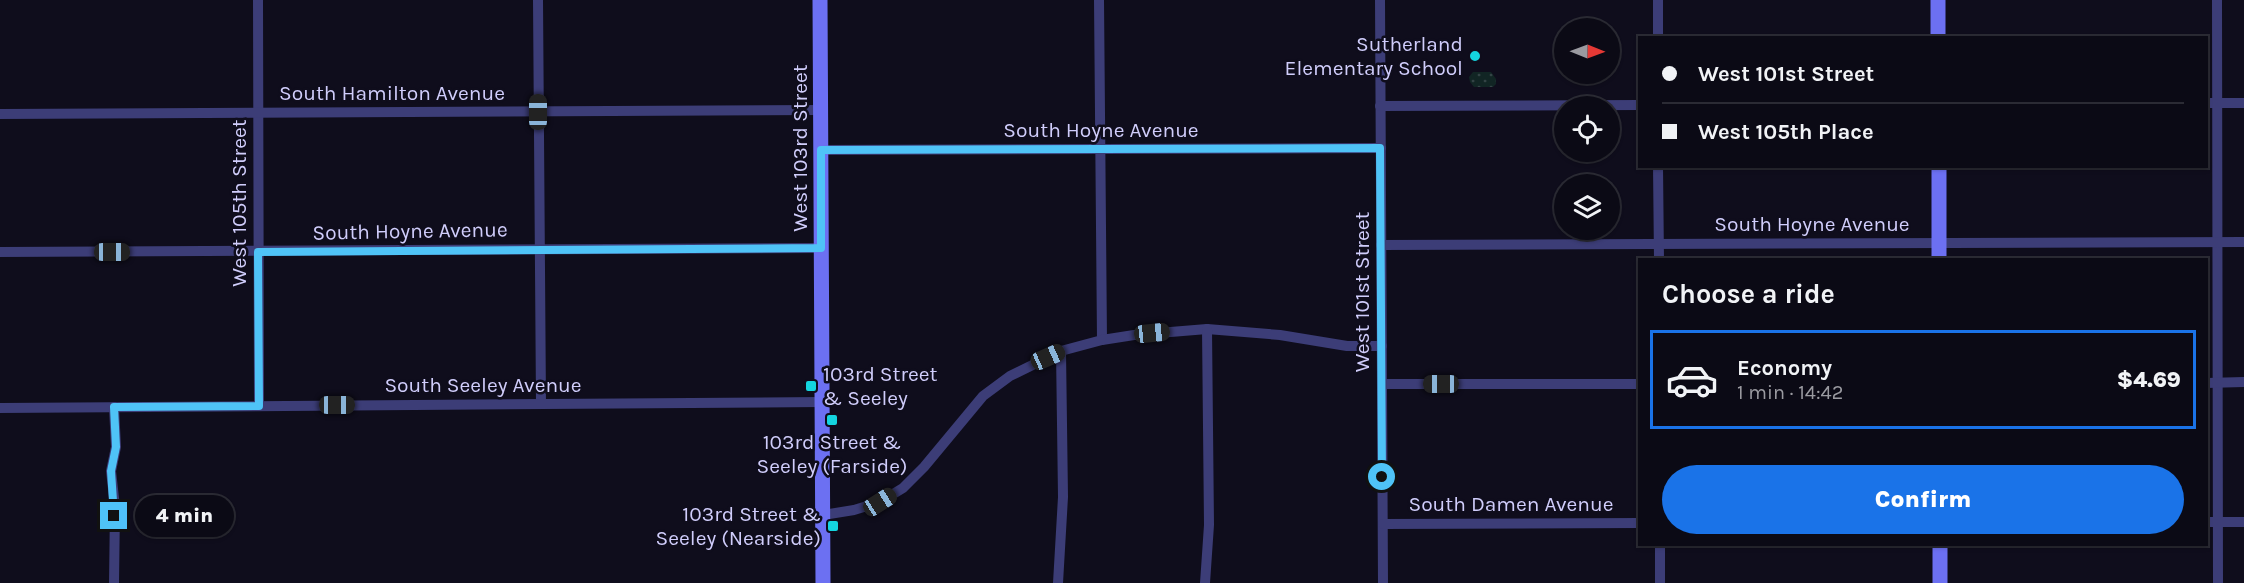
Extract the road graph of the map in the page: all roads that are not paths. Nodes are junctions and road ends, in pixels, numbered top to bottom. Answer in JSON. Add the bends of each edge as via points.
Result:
{"nodes":[{"id":1,"x":258,"y":0,"type":"edge"},
{"id":2,"x":538,"y":0,"type":"edge"},
{"id":3,"x":820,"y":0,"type":"edge"},
{"id":4,"x":1100,"y":0,"type":"edge"},
{"id":5,"x":1380,"y":0,"type":"edge"},
{"id":6,"x":1658,"y":0,"type":"edge"},
{"id":7,"x":1938,"y":0,"type":"edge"},
{"id":8,"x":2217,"y":0,"type":"edge"},
{"id":9,"x":1658,"y":36,"type":"edge"},
{"id":10,"x":1938,"y":36,"type":"edge"},
{"id":11,"x":2212,"y":103,"type":"edge"},
{"id":12,"x":2244,"y":103,"type":"edge"},
{"id":13,"x":1638,"y":105,"type":"edge"},
{"id":14,"x":1380,"y":106,"type":"junction"},
{"id":15,"x":820,"y":110,"type":"junction"},
{"id":16,"x":538,"y":112,"type":"junction"},
{"id":17,"x":259,"y":113,"type":"junction"},
{"id":18,"x":0,"y":114,"type":"edge"},
{"id":19,"x":1380,"y":148,"type":"junction"},
{"id":20,"x":1100,"y":149,"type":"junction"},
{"id":21,"x":821,"y":150,"type":"junction"},
{"id":22,"x":1658,"y":168,"type":"edge"},
{"id":23,"x":1939,"y":168,"type":"edge"},
{"id":24,"x":2218,"y":242,"type":"junction"},
{"id":25,"x":2244,"y":242,"type":"edge"},
{"id":26,"x":1939,"y":243,"type":"junction"},
{"id":27,"x":1659,"y":244,"type":"junction"},
{"id":28,"x":1381,"y":245,"type":"junction"},
{"id":29,"x":821,"y":248,"type":"junction"},
{"id":30,"x":540,"y":249,"type":"junction"},
{"id":31,"x":0,"y":252,"type":"edge"},
{"id":32,"x":258,"y":252,"type":"junction"},
{"id":33,"x":1659,"y":258,"type":"edge"},
{"id":34,"x":1939,"y":258,"type":"edge"},
{"id":35,"x":1207,"y":330,"type":"junction"},
{"id":36,"x":1102,"y":340,"type":"junction"},
{"id":37,"x":1382,"y":346,"type":"junction"},
{"id":38,"x":1061,"y":351,"type":"junction"},
{"id":39,"x":2212,"y":382,"type":"edge"},
{"id":40,"x":2244,"y":382,"type":"edge"},
{"id":41,"x":1382,"y":384,"type":"junction"},
{"id":42,"x":1638,"y":384,"type":"edge"},
{"id":43,"x":822,"y":402,"type":"junction"},
{"id":44,"x":541,"y":404,"type":"junction"},
{"id":45,"x":259,"y":406,"type":"junction"},
{"id":46,"x":114,"y":407,"type":"junction"},
{"id":47,"x":0,"y":408,"type":"edge"},
{"id":48,"x":823,"y":514,"type":"junction"},
{"id":49,"x":2208,"y":522,"type":"edge"},
{"id":50,"x":2218,"y":522,"type":"junction"},
{"id":51,"x":2244,"y":522,"type":"edge"},
{"id":52,"x":1638,"y":523,"type":"edge"},
{"id":53,"x":1383,"y":524,"type":"junction"},
{"id":54,"x":1660,"y":546,"type":"edge"},
{"id":55,"x":1940,"y":546,"type":"edge"},
{"id":56,"x":114,"y":583,"type":"edge"},
{"id":57,"x":823,"y":583,"type":"edge"},
{"id":58,"x":1058,"y":583,"type":"edge"},
{"id":59,"x":1204,"y":583,"type":"edge"},
{"id":60,"x":1383,"y":583,"type":"edge"},
{"id":61,"x":1660,"y":583,"type":"edge"},
{"id":62,"x":1940,"y":583,"type":"edge"},
{"id":63,"x":2218,"y":583,"type":"edge"}],
"edges":[{"from":1,"to":17,"type":"street","name":"West 105th Street"},
{"from":2,"to":16,"type":"street"},
{"from":3,"to":15,"type":"main road","name":"West 103rd Street"},
{"from":4,"to":20,"type":"street"},
{"from":5,"to":14,"type":"street","name":"West 101st Street"},
{"from":6,"to":9,"type":"street"},
{"from":7,"to":10,"type":"main road"},
{"from":8,"to":11,"type":"street"},
{"from":11,"to":12,"type":"street"},
{"from":11,"to":24,"type":"street"},
{"from":13,"to":14,"type":"street"},
{"from":14,"to":19,"type":"street","name":"West 101st Street"},
{"from":15,"to":16,"type":"street","name":"South Hamilton Avenue"},
{"from":15,"to":21,"type":"main road","name":"West 103rd Street"},
{"from":16,"to":17,"type":"street","name":"South Hamilton Avenue"},
{"from":16,"to":30,"type":"street"},
{"from":17,"to":18,"type":"street","name":"South Hamilton Avenue"},
{"from":17,"to":32,"type":"street","name":"West 105th Street"},
{"from":19,"to":20,"type":"street","name":"South Hoyne Avenue"},
{"from":19,"to":28,"type":"street","name":"West 101st Street"},
{"from":20,"to":21,"type":"street","name":"South Hoyne Avenue"},
{"from":20,"to":36,"type":"street"},
{"from":21,"to":29,"type":"main road","name":"West 103rd Street"},
{"from":22,"to":27,"type":"street"},
{"from":23,"to":26,"type":"main road"},
{"from":24,"to":25,"type":"street","name":"South Hoyne Avenue"},
{"from":24,"to":26,"type":"street","name":"South Hoyne Avenue"},
{"from":24,"to":39,"type":"street"},
{"from":26,"to":27,"type":"street","name":"South Hoyne Avenue"},
{"from":26,"to":34,"type":"main road"},
{"from":27,"to":28,"type":"street","name":"South Hoyne Avenue"},
{"from":27,"to":33,"type":"street"},
{"from":28,"to":37,"type":"street","name":"West 101st Street"},
{"from":29,"to":30,"type":"street","name":"South Hoyne Avenue"},
{"from":29,"to":43,"type":"main road","name":"West 103rd Street"},
{"from":30,"to":32,"type":"street","name":"South Hoyne Avenue"},
{"from":30,"to":44,"type":"street"},
{"from":31,"to":32,"type":"street","name":"South Hoyne Avenue"},
{"from":32,"to":45,"type":"street","name":"West 105th Street"},
{"from":35,"to":36,"type":"street"},
{"from":35,"to":37,"type":"street","via":[[1280,335],[1347,346]]},
{"from":35,"to":59,"type":"street","via":[[1209,525]]},
{"from":36,"to":38,"type":"street"},
{"from":37,"to":41,"type":"street","name":"West 101st Street"},
{"from":38,"to":48,"type":"street","via":[[1010,376],[983,396],[903,488],[880,502]]},
{"from":38,"to":58,"type":"street","via":[[1063,497]]},
{"from":39,"to":40,"type":"street"},
{"from":39,"to":50,"type":"street"},
{"from":41,"to":42,"type":"street"},
{"from":41,"to":53,"type":"street","name":"West 101st Street"},
{"from":43,"to":44,"type":"street","name":"South Seeley Avenue"},
{"from":43,"to":48,"type":"main road","name":"West 103rd Street"},
{"from":44,"to":45,"type":"street","name":"South Seeley Avenue"},
{"from":45,"to":46,"type":"street","name":"South Seeley Avenue"},
{"from":46,"to":47,"type":"street","name":"South Seeley Avenue"},
{"from":46,"to":56,"type":"street"},
{"from":48,"to":57,"type":"main road","name":"West 103rd Street"},
{"from":49,"to":50,"type":"street"},
{"from":50,"to":51,"type":"street"},
{"from":50,"to":63,"type":"street"},
{"from":52,"to":53,"type":"street","name":"South Damen Avenue"},
{"from":53,"to":60,"type":"street","name":"West 101st Street"},
{"from":54,"to":61,"type":"street"},
{"from":55,"to":62,"type":"main road"}]}
